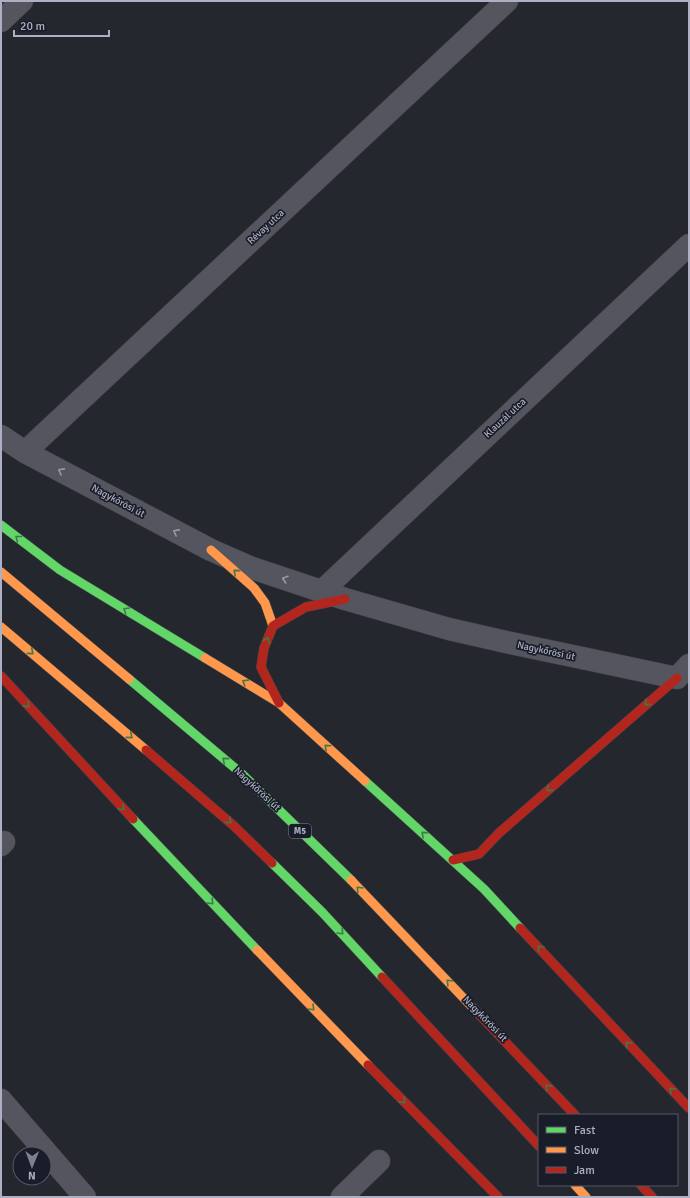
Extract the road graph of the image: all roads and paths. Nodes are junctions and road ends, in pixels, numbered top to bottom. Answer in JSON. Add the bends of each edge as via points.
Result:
{"nodes":[{"id":1,"x":22,"y":1,"type":"edge"},
{"id":2,"x":507,"y":1,"type":"edge"},
{"id":3,"x":1,"y":21,"type":"edge"},
{"id":4,"x":689,"y":245,"type":"edge"},
{"id":5,"x":1,"y":436,"type":"edge"},
{"id":6,"x":25,"y":452,"type":"junction"},
{"id":7,"x":1,"y":525,"type":"edge"},
{"id":8,"x":211,"y":550,"type":"junction"},
{"id":9,"x":1,"y":572,"type":"edge"},
{"id":10,"x":322,"y":591,"type":"junction"},
{"id":11,"x":345,"y":599,"type":"junction"},
{"id":12,"x":273,"y":626,"type":"junction"},
{"id":13,"x":1,"y":627,"type":"edge"},
{"id":14,"x":683,"y":671,"type":"edge"},
{"id":15,"x":1,"y":676,"type":"edge"},
{"id":16,"x":279,"y":703,"type":"junction"},
{"id":17,"x":453,"y":860,"type":"junction"},
{"id":18,"x":1,"y":1100,"type":"edge"},
{"id":19,"x":689,"y":1108,"type":"edge"},
{"id":20,"x":574,"y":1114,"type":"edge"},
{"id":21,"x":538,"y":1145,"type":"edge"},
{"id":22,"x":379,"y":1161,"type":"dead end"},
{"id":23,"x":576,"y":1186,"type":"edge"},
{"id":24,"x":642,"y":1186,"type":"edge"},
{"id":25,"x":85,"y":1197,"type":"edge"},
{"id":26,"x":342,"y":1197,"type":"edge"},
{"id":27,"x":498,"y":1197,"type":"edge"},
{"id":28,"x":586,"y":1197,"type":"edge"},
{"id":29,"x":652,"y":1197,"type":"edge"}],
"edges":[{"from":1,"to":3,"type":"street"},
{"from":2,"to":6,"type":"street","name":"Révay utca"},
{"from":4,"to":10,"type":"street","name":"Klauzál utca"},
{"from":5,"to":6,"type":"street","name":"Nagykőrösi út"},
{"from":8,"to":6,"type":"street","name":"Nagykőrösi út","one_way":true},
{"from":16,"to":7,"type":"main road","one_way":true,"via":[[60,570]]},
{"from":10,"to":8,"type":"street","name":"Nagykőrösi út","one_way":true,"via":[[252,568]]},
{"from":12,"to":8,"type":"main road","one_way":true,"via":[[265,603],[254,588]]},
{"from":20,"to":9,"type":"main road","name":"Nagykőrösi út","number":"M5","one_way":true,"via":[[352,881],[242,774]]},
{"from":10,"to":11,"type":"street","name":"Nagykőrösi út"},
{"from":11,"to":12,"type":"main road","via":[[306,607]]},
{"from":11,"to":14,"type":"street","name":"Nagykőrösi út","via":[[506,642]]},
{"from":16,"to":12,"type":"main road","one_way":true,"via":[[261,667],[264,648]]},
{"from":13,"to":21,"type":"main road","one_way":true,"via":[[234,826],[322,912]]},
{"from":14,"to":17,"type":"main road","one_way":true,"via":[[499,833],[479,854]]},
{"from":15,"to":27,"type":"main road","one_way":true,"via":[[95,780],[279,974]]},
{"from":17,"to":16,"type":"main road","one_way":true},
{"from":19,"to":17,"type":"main road","one_way":true,"via":[[484,889]]},
{"from":18,"to":25,"type":"street"},
{"from":22,"to":26,"type":"street"},
{"from":23,"to":28,"type":"main road"},
{"from":24,"to":29,"type":"main road"}]}
